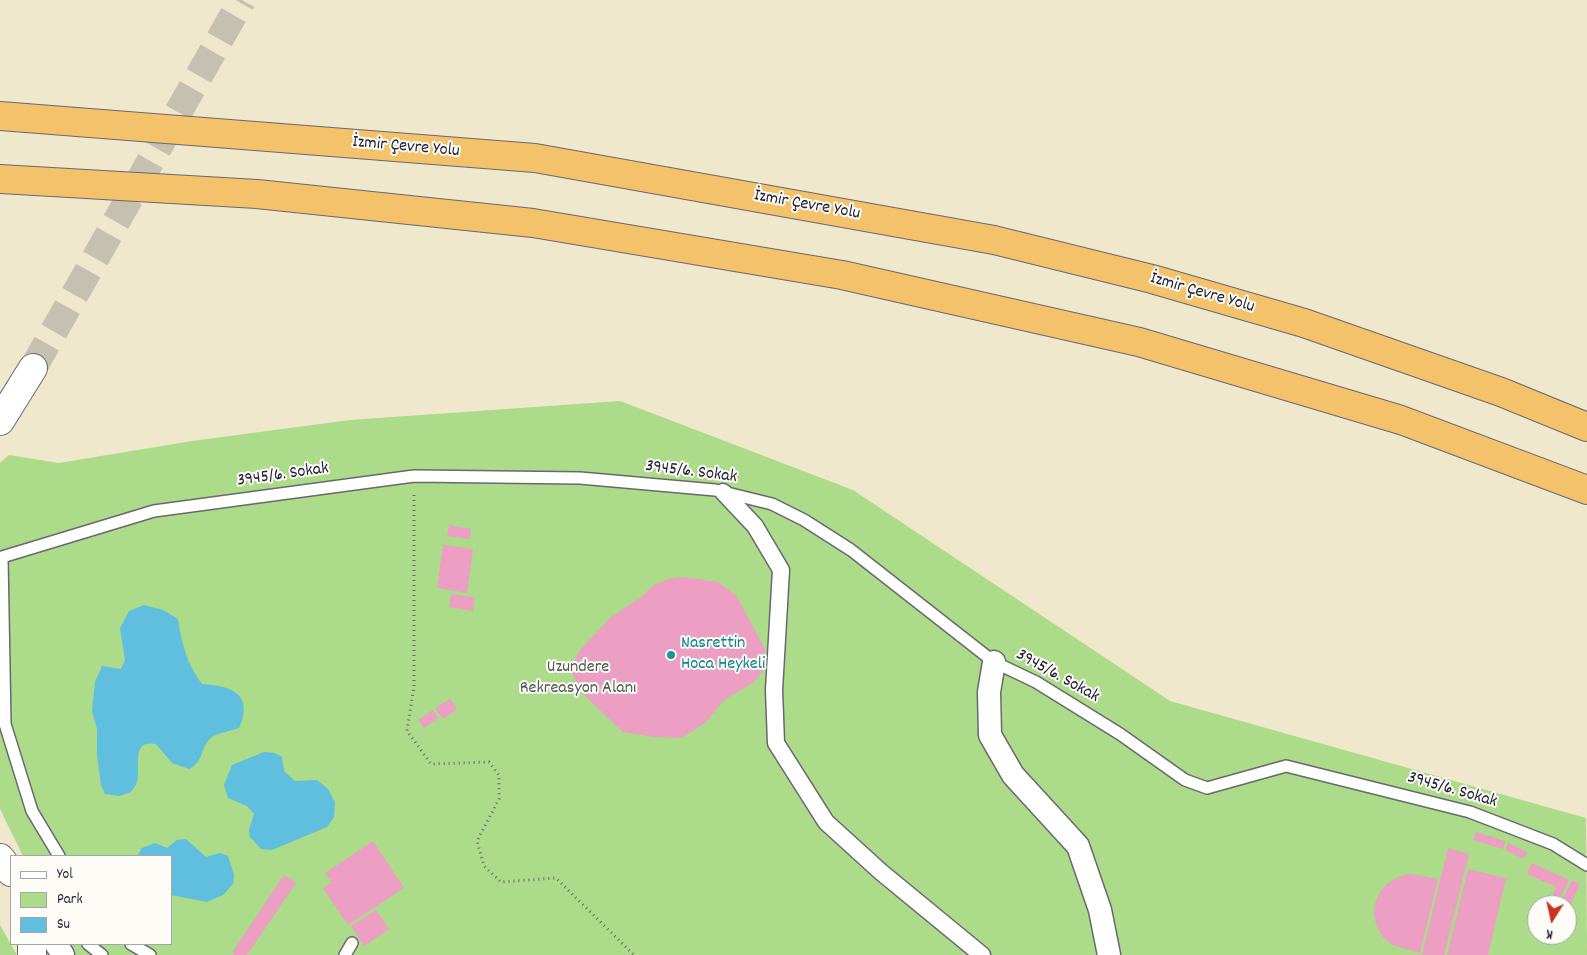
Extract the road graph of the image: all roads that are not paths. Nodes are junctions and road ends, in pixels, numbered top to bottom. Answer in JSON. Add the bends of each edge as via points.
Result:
{"nodes":[{"id":1,"x":0,"y":116,"type":"edge"},
{"id":2,"x":0,"y":179,"type":"edge"},
{"id":3,"x":33,"y":368,"type":"tunnel mouth"},
{"id":4,"x":0,"y":421,"type":"edge"},
{"id":5,"x":1587,"y":427,"type":"edge"},
{"id":6,"x":1587,"y":490,"type":"edge"},
{"id":7,"x":723,"y":492,"type":"junction"},
{"id":8,"x":994,"y":662,"type":"junction"},
{"id":9,"x":58,"y":855,"type":"edge"},
{"id":10,"x":0,"y":858,"type":"edge"},
{"id":11,"x":1587,"y":865,"type":"edge"},
{"id":12,"x":10,"y":871,"type":"edge"},
{"id":13,"x":352,"y":943,"type":"dead end"},
{"id":14,"x":89,"y":945,"type":"edge"},
{"id":15,"x":132,"y":945,"type":"edge"},
{"id":16,"x":102,"y":955,"type":"edge"},
{"id":17,"x":150,"y":955,"type":"edge"},
{"id":18,"x":345,"y":955,"type":"edge"},
{"id":19,"x":982,"y":955,"type":"edge"},
{"id":20,"x":1109,"y":955,"type":"edge"}],
"edges":[{"from":1,"to":5,"type":"highway","name":"İzmir Çevre Yolu","via":[[535,158],[994,240],[1152,279],[1304,323],[1501,392]]},
{"from":2,"to":6,"type":"highway","via":[[257,194],[533,223],[842,276],[1139,342],[1401,420]]},
{"from":3,"to":4,"type":"street"},
{"from":7,"to":8,"type":"lane","name":"3945/6. Sokak","via":[[772,504],[851,550]]},
{"from":7,"to":9,"type":"lane","name":"3945/6. Sokak","via":[[580,478],[414,476],[154,511],[2,557],[5,724],[32,811]]},
{"from":7,"to":19,"type":"street","via":[[755,526],[782,570],[774,690],[776,743],[826,822]]},
{"from":8,"to":11,"type":"lane","name":"3945/6. Sokak","via":[[1036,682],[1120,734],[1185,780],[1207,788],[1286,766],[1470,812],[1553,844]]},
{"from":8,"to":20,"type":"street","via":[[989,692],[990,735],[1013,776],[1078,846],[1100,910]]},
{"from":10,"to":12,"type":"street"},
{"from":13,"to":18,"type":"lane"},
{"from":14,"to":16,"type":"lane"},
{"from":15,"to":17,"type":"lane"}]}
